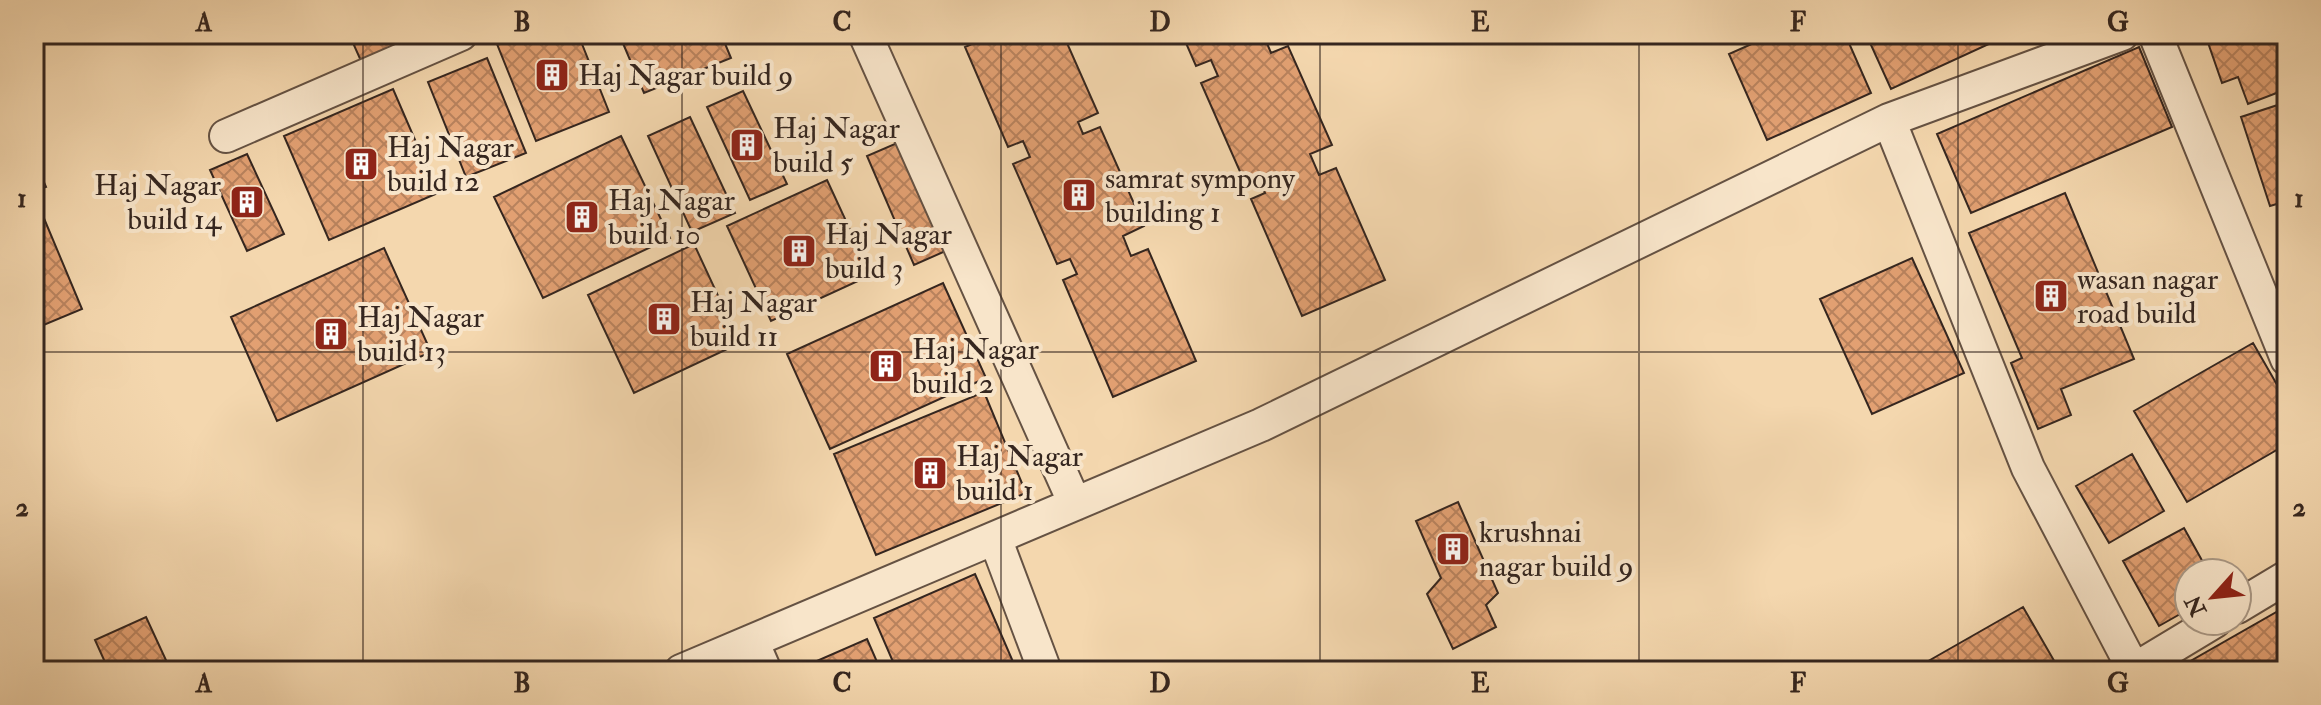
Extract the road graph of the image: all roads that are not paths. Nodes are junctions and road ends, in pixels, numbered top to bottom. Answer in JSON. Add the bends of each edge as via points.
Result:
{"nodes":[{"id":1,"x":461,"y":34,"type":"edge"},
{"id":2,"x":865,"y":34,"type":"edge"},
{"id":3,"x":2122,"y":34,"type":"edge"},
{"id":4,"x":2155,"y":34,"type":"edge"},
{"id":5,"x":1889,"y":120,"type":"junction"},
{"id":6,"x":226,"y":136,"type":"dead end"},
{"id":7,"x":2287,"y":359,"type":"edge"},
{"id":8,"x":1075,"y":504,"type":"junction"},
{"id":9,"x":995,"y":538,"type":"junction"},
{"id":10,"x":2287,"y":577,"type":"edge"},
{"id":11,"x":2253,"y":597,"type":"edge"},
{"id":12,"x":2189,"y":637,"type":"edge"},
{"id":13,"x":752,"y":641,"type":"junction"},
{"id":14,"x":681,"y":671,"type":"edge"},
{"id":15,"x":765,"y":671,"type":"edge"},
{"id":16,"x":1045,"y":671,"type":"edge"},
{"id":17,"x":2133,"y":671,"type":"edge"}],
"edges":[{"from":1,"to":6,"type":"street"},
{"from":2,"to":8,"type":"street"},
{"from":3,"to":5,"type":"street"},
{"from":4,"to":7,"type":"street"},
{"from":5,"to":8,"type":"street","via":[[1261,425]]},
{"from":5,"to":17,"type":"street","via":[[2028,468]]},
{"from":8,"to":9,"type":"street"},
{"from":9,"to":13,"type":"street"},
{"from":9,"to":16,"type":"street"},
{"from":10,"to":11,"type":"street"},
{"from":12,"to":17,"type":"street"},
{"from":13,"to":14,"type":"street"},
{"from":13,"to":15,"type":"street"}]}
